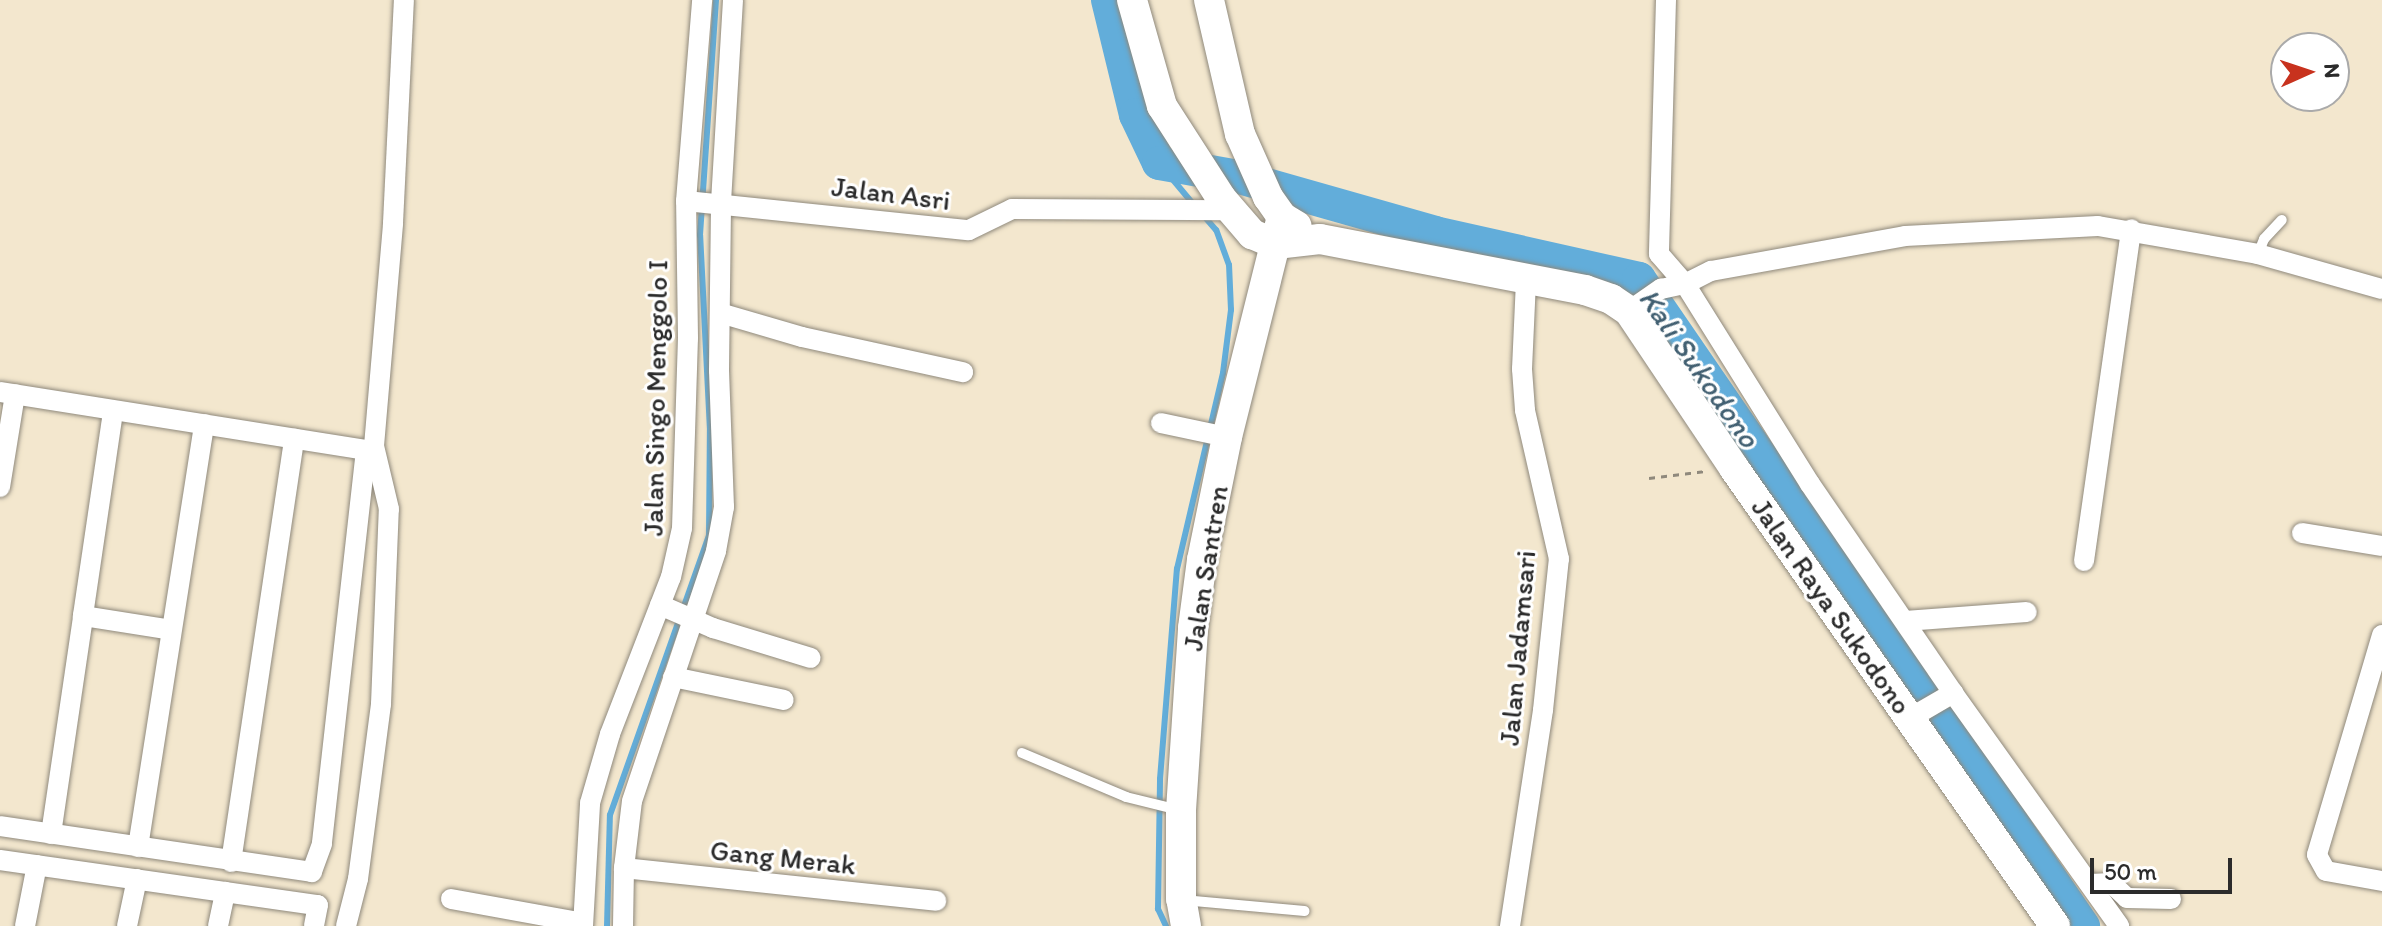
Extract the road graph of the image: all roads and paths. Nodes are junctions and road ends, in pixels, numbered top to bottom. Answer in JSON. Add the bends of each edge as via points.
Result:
{"nodes":[{"id":1,"x":404,"y":0,"type":"edge"},
{"id":2,"x":702,"y":0,"type":"edge"},
{"id":3,"x":733,"y":0,"type":"edge"},
{"id":4,"x":1132,"y":0,"type":"edge"},
{"id":5,"x":1209,"y":0,"type":"edge"},
{"id":6,"x":1666,"y":0,"type":"edge"},
{"id":7,"x":1242,"y":139,"type":"junction"},
{"id":8,"x":1194,"y":159,"type":"junction"},
{"id":9,"x":688,"y":201,"type":"junction"},
{"id":10,"x":718,"y":202,"type":"junction"},
{"id":11,"x":1212,"y":207,"type":"junction"},
{"id":12,"x":1275,"y":219,"type":"junction"},
{"id":13,"x":2282,"y":220,"type":"dead end"},
{"id":14,"x":2131,"y":229,"type":"junction"},
{"id":15,"x":2258,"y":254,"type":"junction"},
{"id":16,"x":1526,"y":280,"type":"junction"},
{"id":17,"x":1685,"y":284,"type":"junction"},
{"id":18,"x":2382,"y":289,"type":"edge"},
{"id":19,"x":1634,"y":308,"type":"junction"},
{"id":20,"x":720,"y":313,"type":"junction"},
{"id":21,"x":963,"y":372,"type":"dead end"},
{"id":22,"x":7,"y":393,"type":"edge"},
{"id":23,"x":113,"y":412,"type":"junction"},
{"id":24,"x":1161,"y":423,"type":"dead end"},
{"id":25,"x":204,"y":424,"type":"junction"},
{"id":26,"x":1216,"y":435,"type":"junction"},
{"id":27,"x":294,"y":439,"type":"junction"},
{"id":28,"x":1710,"y":471,"type":"dead end"},
{"id":29,"x":1649,"y":478,"type":"dead end"},
{"id":30,"x":0,"y":487,"type":"edge"},
{"id":31,"x":2302,"y":533,"type":"dead end"},
{"id":32,"x":2382,"y":546,"type":"edge"},
{"id":33,"x":2084,"y":561,"type":"dead end"},
{"id":34,"x":663,"y":607,"type":"junction"},
{"id":35,"x":2027,"y":612,"type":"dead end"},
{"id":36,"x":83,"y":616,"type":"junction"},
{"id":37,"x":689,"y":618,"type":"junction"},
{"id":38,"x":1905,"y":621,"type":"junction"},
{"id":39,"x":171,"y":630,"type":"junction"},
{"id":40,"x":2382,"y":635,"type":"edge"},
{"id":41,"x":811,"y":658,"type":"dead end"},
{"id":42,"x":673,"y":677,"type":"junction"},
{"id":43,"x":784,"y":700,"type":"dead end"},
{"id":44,"x":1934,"y":704,"type":"junction"},
{"id":45,"x":1022,"y":753,"type":"dead end"},
{"id":46,"x":1169,"y":808,"type":"junction"},
{"id":47,"x":0,"y":826,"type":"edge"},
{"id":48,"x":51,"y":834,"type":"junction"},
{"id":49,"x":138,"y":847,"type":"junction"},
{"id":50,"x":0,"y":860,"type":"edge"},
{"id":51,"x":231,"y":862,"type":"junction"},
{"id":52,"x":37,"y":865,"type":"junction"},
{"id":53,"x":624,"y":868,"type":"junction"},
{"id":54,"x":137,"y":879,"type":"junction"},
{"id":55,"x":2382,"y":881,"type":"edge"},
{"id":56,"x":2091,"y":884,"type":"junction"},
{"id":57,"x":225,"y":892,"type":"junction"},
{"id":58,"x":451,"y":899,"type":"dead end"},
{"id":59,"x":2171,"y":899,"type":"dead end"},
{"id":60,"x":936,"y":901,"type":"dead end"},
{"id":61,"x":1305,"y":911,"type":"dead end"},
{"id":62,"x":1184,"y":913,"type":"edge"},
{"id":63,"x":583,"y":925,"type":"edge"},
{"id":64,"x":25,"y":926,"type":"edge"},
{"id":65,"x":127,"y":926,"type":"edge"},
{"id":66,"x":218,"y":926,"type":"edge"},
{"id":67,"x":314,"y":926,"type":"edge"},
{"id":68,"x":346,"y":926,"type":"edge"},
{"id":69,"x":623,"y":926,"type":"edge"},
{"id":70,"x":1510,"y":926,"type":"edge"},
{"id":71,"x":2055,"y":926,"type":"edge"},
{"id":72,"x":2119,"y":926,"type":"edge"}],
"edges":[{"from":1,"to":68,"type":"street","via":[[374,446],[389,509],[381,704]]},
{"from":2,"to":9,"type":"street","name":"Jalan Singo Menggolo I"},
{"from":3,"to":10,"type":"street"},
{"from":4,"to":8,"type":"main road","via":[[1162,106]]},
{"from":5,"to":7,"type":"main road"},
{"from":6,"to":17,"type":"street","via":[[1659,254]]},
{"from":7,"to":8,"type":"main road"},
{"from":7,"to":12,"type":"main road"},
{"from":8,"to":11,"type":"main road"},
{"from":9,"to":10,"type":"street","name":"Jalan Asri"},
{"from":9,"to":34,"type":"street","name":"Jalan Singo Menggolo I","via":[[682,528]]},
{"from":10,"to":11,"type":"street","name":"Jalan Asri","via":[[969,230],[1012,209]]},
{"from":10,"to":20,"type":"street"},
{"from":11,"to":12,"type":"main road","via":[[1252,234]]},
{"from":12,"to":16,"type":"main road","name":"Jalan Raya Sukodono","via":[[1320,239]]},
{"from":12,"to":26,"type":"main road","name":"Jalan Santren"},
{"from":13,"to":15,"type":"lane"},
{"from":14,"to":15,"type":"street"},
{"from":14,"to":17,"type":"street","via":[[2098,226],[1905,236],[1711,271]]},
{"from":14,"to":33,"type":"street"},
{"from":15,"to":18,"type":"street"},
{"from":16,"to":19,"type":"main road","name":"Jalan Raya Sukodono","via":[[1585,290]]},
{"from":16,"to":70,"type":"street","name":"Jalan Jadamsari","via":[[1525,410],[1559,559],[1543,710]]},
{"from":17,"to":19,"type":"street","via":[[1661,289]]},
{"from":17,"to":38,"type":"street","via":[[1810,484]]},
{"from":19,"to":44,"type":"main road","name":"Jalan Raya Sukodono","via":[[1734,468]]},
{"from":20,"to":21,"type":"street"},
{"from":20,"to":37,"type":"street","via":[[724,507],[721,533]]},
{"from":22,"to":23,"type":"street"},
{"from":22,"to":30,"type":"street"},
{"from":23,"to":25,"type":"street"},
{"from":23,"to":36,"type":"street"},
{"from":24,"to":26,"type":"street"},
{"from":25,"to":27,"type":"street"},
{"from":25,"to":39,"type":"street"},
{"from":26,"to":46,"type":"main road","name":"Jalan Santren"},
{"from":27,"to":51,"type":"street"},
{"from":27,"to":51,"type":"street","via":[[366,450],[322,844],[317,866],[307,873]]},
{"from":28,"to":29,"type":"path"},
{"from":31,"to":32,"type":"street"},
{"from":34,"to":37,"type":"street"},
{"from":34,"to":63,"type":"street","name":"Jalan Singo Menggolo I","via":[[610,734],[590,803]]},
{"from":35,"to":38,"type":"street"},
{"from":36,"to":39,"type":"street"},
{"from":36,"to":48,"type":"street"},
{"from":37,"to":41,"type":"street"},
{"from":37,"to":42,"type":"street"},
{"from":38,"to":44,"type":"street"},
{"from":39,"to":49,"type":"street"},
{"from":40,"to":55,"type":"street","via":[[2317,855],[2326,871]]},
{"from":42,"to":43,"type":"street"},
{"from":42,"to":53,"type":"street","via":[[632,801]]},
{"from":44,"to":56,"type":"street"},
{"from":44,"to":71,"type":"main road","name":"Jalan Raya Sukodono"},
{"from":45,"to":46,"type":"lane"},
{"from":46,"to":62,"type":"main road","name":"Jalan Santren"},
{"from":47,"to":48,"type":"street"},
{"from":48,"to":49,"type":"street"},
{"from":49,"to":51,"type":"street"},
{"from":50,"to":52,"type":"street"},
{"from":52,"to":54,"type":"street"},
{"from":52,"to":64,"type":"street"},
{"from":53,"to":60,"type":"street","name":"Gang Merak"},
{"from":53,"to":69,"type":"street"},
{"from":54,"to":57,"type":"street"},
{"from":54,"to":65,"type":"street"},
{"from":56,"to":59,"type":"street","via":[[2111,883],[2127,898]]},
{"from":56,"to":72,"type":"street"},
{"from":57,"to":66,"type":"street"},
{"from":57,"to":67,"type":"street","via":[[318,905]]},
{"from":58,"to":63,"type":"street"},
{"from":61,"to":62,"type":"lane"}]}
